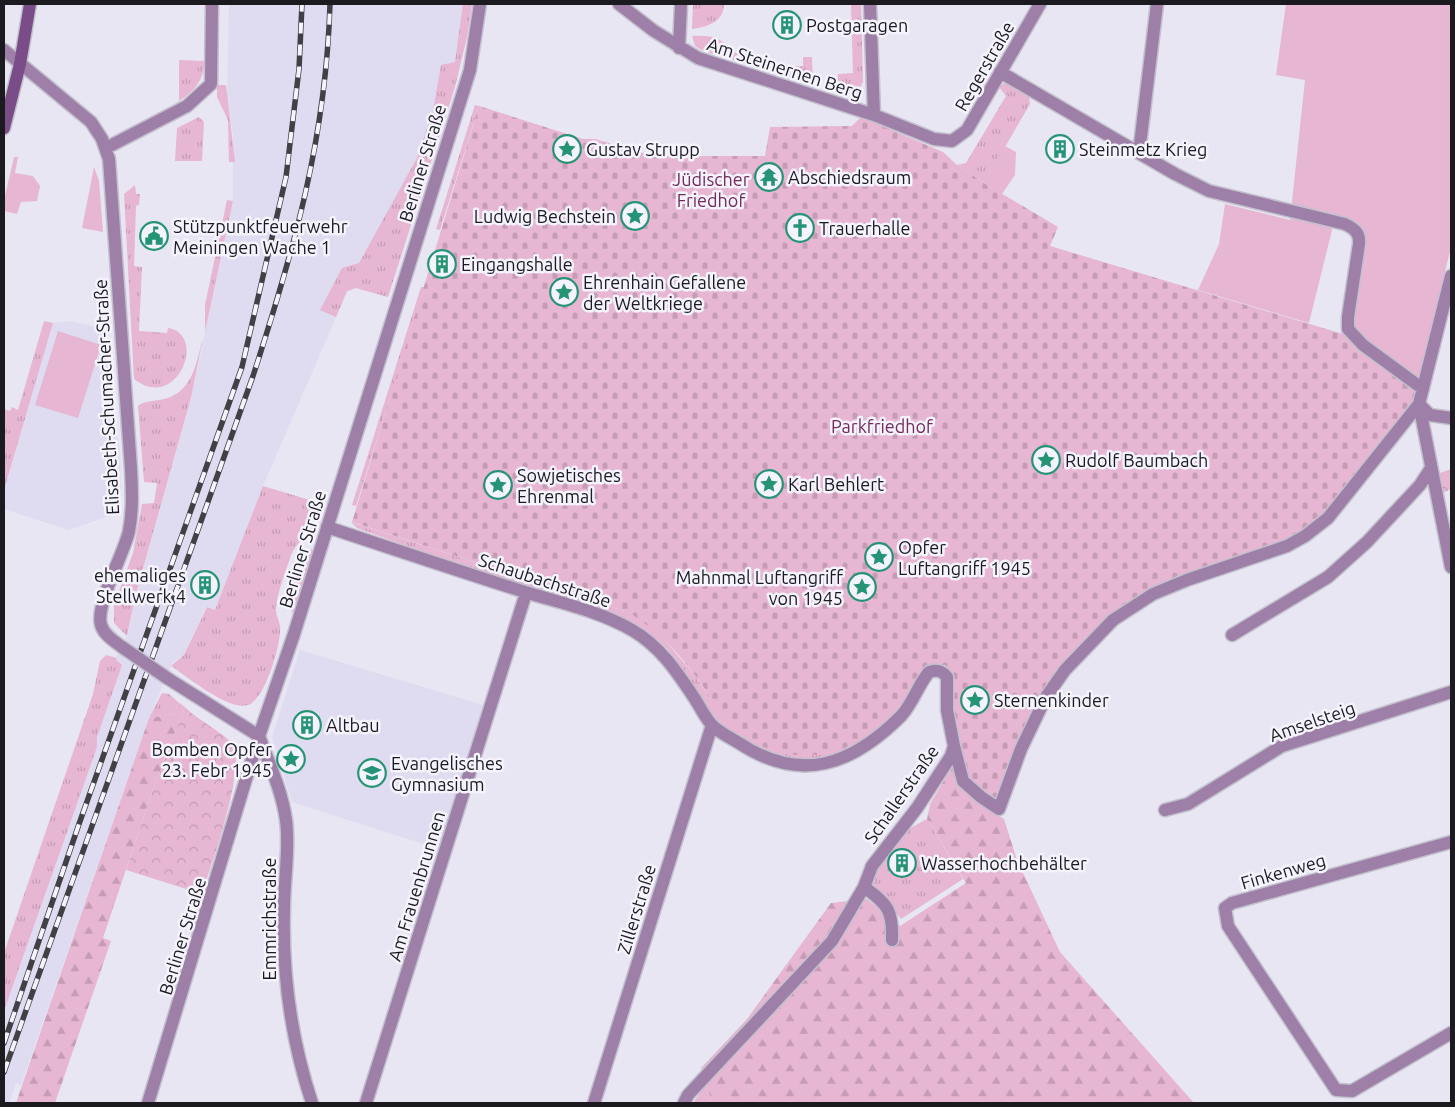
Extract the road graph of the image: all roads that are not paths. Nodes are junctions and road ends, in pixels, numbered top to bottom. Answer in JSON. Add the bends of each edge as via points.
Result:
{"nodes":[{"id":1,"x":30,"y":4,"type":"edge"},
{"id":2,"x":212,"y":4,"type":"edge"},
{"id":3,"x":480,"y":4,"type":"edge"},
{"id":4,"x":619,"y":4,"type":"edge"},
{"id":5,"x":681,"y":4,"type":"edge"},
{"id":6,"x":870,"y":4,"type":"edge"},
{"id":7,"x":1040,"y":4,"type":"edge"},
{"id":8,"x":1157,"y":4,"type":"edge"},
{"id":9,"x":679,"y":48,"type":"junction"},
{"id":10,"x":4,"y":50,"type":"edge"},
{"id":11,"x":20,"y":64,"type":"junction"},
{"id":12,"x":1000,"y":72,"type":"junction"},
{"id":13,"x":874,"y":115,"type":"junction"},
{"id":14,"x":4,"y":128,"type":"edge"},
{"id":15,"x":952,"y":141,"type":"joint"},
{"id":16,"x":106,"y":148,"type":"junction"},
{"id":17,"x":1139,"y":153,"type":"junction"},
{"id":18,"x":1451,"y":276,"type":"edge"},
{"id":19,"x":1423,"y":389,"type":"junction"},
{"id":20,"x":1420,"y":404,"type":"junction"},
{"id":21,"x":1451,"y":418,"type":"edge"},
{"id":22,"x":1431,"y":468,"type":"junction"},
{"id":23,"x":327,"y":527,"type":"junction"},
{"id":24,"x":1451,"y":567,"type":"edge"},
{"id":25,"x":526,"y":593,"type":"junction"},
{"id":26,"x":1232,"y":635,"type":"dead end"},
{"id":27,"x":1451,"y":692,"type":"edge"},
{"id":28,"x":712,"y":725,"type":"junction"},
{"id":29,"x":259,"y":736,"type":"junction"},
{"id":30,"x":954,"y":746,"type":"junction"},
{"id":31,"x":1165,"y":810,"type":"dead end"},
{"id":32,"x":1451,"y":842,"type":"edge"},
{"id":33,"x":864,"y":887,"type":"junction"},
{"id":34,"x":892,"y":940,"type":"dead end"},
{"id":35,"x":1451,"y":1033,"type":"edge"},
{"id":36,"x":148,"y":1103,"type":"edge"},
{"id":37,"x":312,"y":1103,"type":"edge"},
{"id":38,"x":366,"y":1103,"type":"edge"},
{"id":39,"x":594,"y":1103,"type":"edge"},
{"id":40,"x":684,"y":1103,"type":"edge"}],
"edges":[{"from":1,"to":11,"type":"main road"},
{"from":2,"to":16,"type":"street","via":[[211,84],[187,106]]},
{"from":3,"to":23,"type":"street","name":"Berliner Straße","via":[[470,70]]},
{"from":4,"to":9,"type":"street","name":"Am Steinernen Berg"},
{"from":5,"to":9,"type":"street"},
{"from":6,"to":13,"type":"street"},
{"from":7,"to":12,"type":"street","name":"Regerstraße"},
{"from":8,"to":17,"type":"street"},
{"from":9,"to":13,"type":"street","name":"Am Steinernen Berg","via":[[698,58]]},
{"from":10,"to":11,"type":"street","name":"Elisabeth-Schumacher-Straße"},
{"from":11,"to":14,"type":"main road"},
{"from":11,"to":16,"type":"street","name":"Elisabeth-Schumacher-Straße","via":[[83,114],[97,129]]},
{"from":12,"to":15,"type":"street","name":"Regerstraße","via":[[967,130]]},
{"from":12,"to":17,"type":"street"},
{"from":13,"to":15,"type":"street","name":"Am Steinernen Berg","via":[[934,140]]},
{"from":16,"to":29,"type":"street","name":"Elisabeth-Schumacher-Straße","bridge":true,"via":[[111,176],[132,504],[124,550],[102,606],[103,631],[167,678]]},
{"from":17,"to":19,"type":"street","via":[[1209,191],[1354,228],[1360,236],[1360,244],[1348,330],[1363,345]]},
{"from":18,"to":19,"type":"street"},
{"from":19,"to":20,"type":"street"},
{"from":20,"to":21,"type":"street","via":[[1430,414]]},
{"from":20,"to":22,"type":"street"},
{"from":20,"to":30,"type":"street","via":[[1314,531],[1287,546],[1153,594],[1094,636],[1046,697],[1021,749],[999,809],[964,781]]},
{"from":22,"to":24,"type":"street"},
{"from":22,"to":26,"type":"street","via":[[1420,485],[1367,542],[1328,577]]},
{"from":23,"to":25,"type":"street","name":"Schaubachstraße"},
{"from":23,"to":29,"type":"street","name":"Berliner Straße"},
{"from":25,"to":28,"type":"street","name":"Schaubachstraße","via":[[610,619],[648,641],[679,674]]},
{"from":25,"to":38,"type":"street","name":"Am Frauenbrunnen"},
{"from":27,"to":31,"type":"street","name":"Amselsteig","via":[[1282,746],[1188,804]]},
{"from":28,"to":30,"type":"street","name":"Schallerstraße","via":[[747,749],[784,764],[825,765],[855,751],[885,731],[912,702],[925,677],[934,670],[947,677],[947,710]]},
{"from":28,"to":39,"type":"street","name":"Zillerstraße"},
{"from":29,"to":36,"type":"street","name":"Berliner Straße"},
{"from":29,"to":37,"type":"street","name":"Emmrichstraße","via":[[286,821],[284,959],[290,1021]]},
{"from":30,"to":33,"type":"street","name":"Schallerstraße","via":[[951,756],[917,808],[872,866]]},
{"from":32,"to":35,"type":"street","name":"Finkenweg","via":[[1232,903],[1225,908],[1228,926],[1336,1090],[1352,1091]]},
{"from":33,"to":34,"type":"street","via":[[891,914]]},
{"from":33,"to":40,"type":"street","name":"Schallerstraße","via":[[832,941]]}]}
